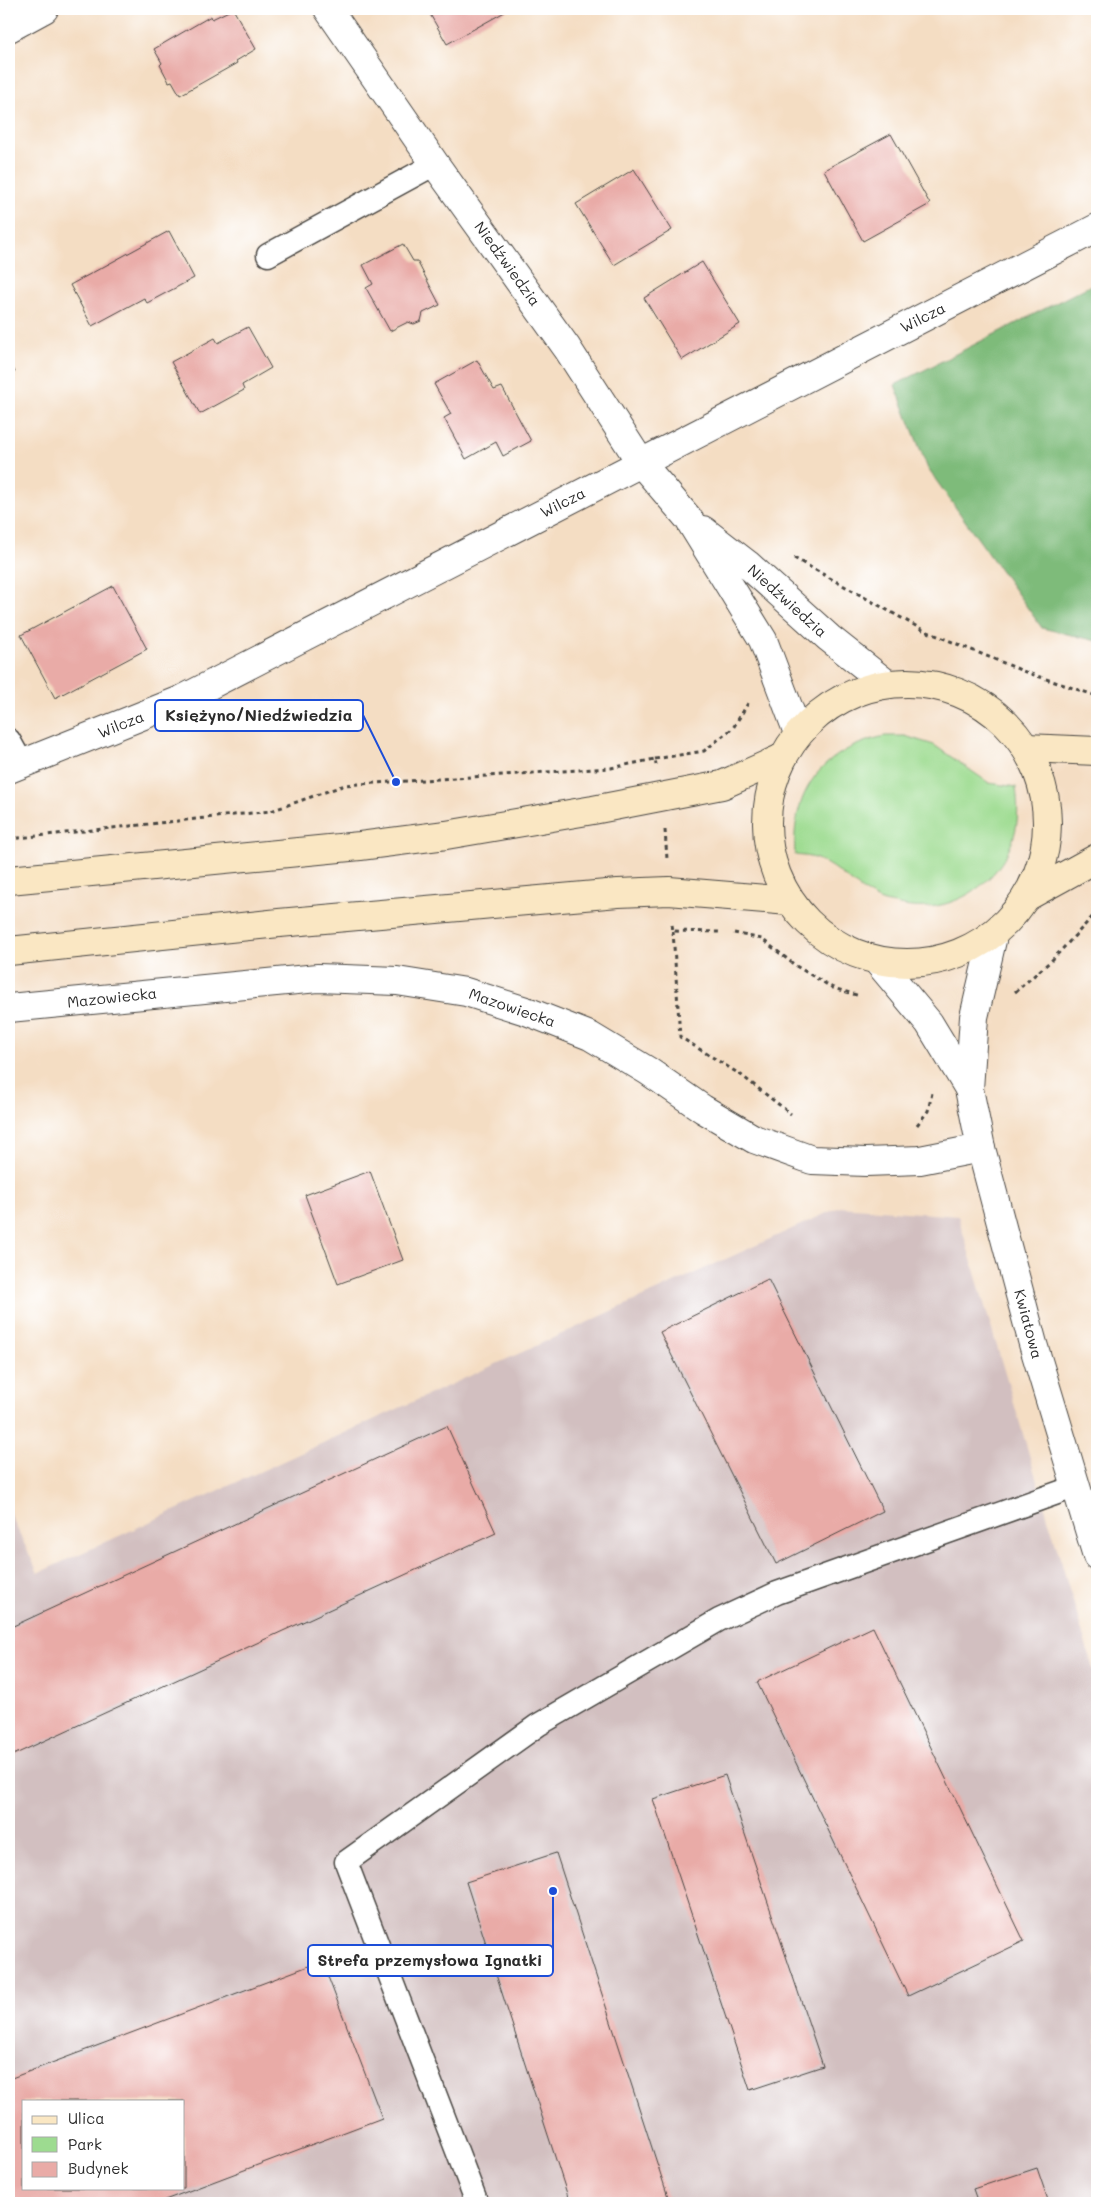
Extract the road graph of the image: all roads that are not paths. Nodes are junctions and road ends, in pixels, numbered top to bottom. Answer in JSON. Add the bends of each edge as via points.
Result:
{"nodes":[{"id":1,"x":44,"y":9,"type":"edge"},
{"id":2,"x":328,"y":9,"type":"edge"},
{"id":3,"x":9,"y":28,"type":"edge"},
{"id":4,"x":435,"y":164,"type":"junction"},
{"id":5,"x":1097,"y":228,"type":"edge"},
{"id":6,"x":268,"y":256,"type":"dead end"},
{"id":7,"x":641,"y":463,"type":"junction"},
{"id":8,"x":688,"y":518,"type":"junction"},
{"id":9,"x":887,"y":684,"type":"junction"},
{"id":10,"x":798,"y":733,"type":"junction"},
{"id":11,"x":9,"y":740,"type":"edge"},
{"id":12,"x":1026,"y":748,"type":"junction"},
{"id":13,"x":1097,"y":751,"type":"edge"},
{"id":14,"x":782,"y":758,"type":"junction"},
{"id":15,"x":16,"y":767,"type":"edge"},
{"id":16,"x":1097,"y":858,"type":"edge"},
{"id":17,"x":9,"y":880,"type":"edge"},
{"id":18,"x":1028,"y":896,"type":"junction"},
{"id":19,"x":789,"y":901,"type":"junction"},
{"id":20,"x":993,"y":936,"type":"junction"},
{"id":21,"x":9,"y":951,"type":"edge"},
{"id":22,"x":878,"y":962,"type":"junction"},
{"id":23,"x":9,"y":1008,"type":"edge"},
{"id":24,"x":969,"y":1089,"type":"junction"},
{"id":25,"x":981,"y":1148,"type":"junction"},
{"id":26,"x":1077,"y":1486,"type":"junction"},
{"id":27,"x":1097,"y":1556,"type":"edge"},
{"id":28,"x":477,"y":2203,"type":"edge"}],
"edges":[{"from":1,"to":3,"type":"street"},
{"from":2,"to":4,"type":"street","name":"Niedźwiedzia"},
{"from":4,"to":6,"type":"lane"},
{"from":4,"to":7,"type":"street","name":"Niedźwiedzia","via":[[567,348]]},
{"from":5,"to":7,"type":"street","name":"Wilcza"},
{"from":7,"to":8,"type":"street","name":"Niedźwiedzia"},
{"from":7,"to":15,"type":"street","name":"Wilcza","via":[[181,700]]},
{"from":8,"to":9,"type":"street","name":"Niedźwiedzia"},
{"from":8,"to":10,"type":"street","name":"Niedźwiedzia","via":[[763,640]]},
{"from":9,"to":10,"type":"main road","via":[[854,693],[831,705]]},
{"from":9,"to":12,"type":"main road","via":[[940,687],[989,709]]},
{"from":10,"to":14,"type":"main road"},
{"from":11,"to":15,"type":"lane"},
{"from":12,"to":13,"type":"main road"},
{"from":12,"to":18,"type":"main road","via":[[1042,784],[1048,822],[1043,861]]},
{"from":14,"to":17,"type":"main road","via":[[722,785],[446,835]]},
{"from":14,"to":19,"type":"main road","via":[[769,793],[766,830],[773,867]]},
{"from":16,"to":18,"type":"main road"},
{"from":18,"to":20,"type":"main road"},
{"from":19,"to":21,"type":"main road","via":[[669,891],[618,893]]},
{"from":19,"to":22,"type":"main road","via":[[828,940]]},
{"from":20,"to":22,"type":"main road","via":[[938,961]]},
{"from":20,"to":24,"type":"street","name":"Kwiatowa","via":[[974,1017]]},
{"from":22,"to":24,"type":"street","name":"Kwiatowa","via":[[929,1023]]},
{"from":23,"to":25,"type":"street","name":"Mazowiecka","via":[[318,978],[406,982],[466,992],[590,1036],[754,1139],[812,1160],[920,1160]]},
{"from":24,"to":25,"type":"street","name":"Kwiatowa"},
{"from":25,"to":26,"type":"street","name":"Kwiatowa","via":[[1033,1344]]},
{"from":26,"to":27,"type":"street","name":"Kwiatowa"},
{"from":26,"to":28,"type":"lane","via":[[777,1593],[719,1620],[538,1725],[346,1862]]}]}
